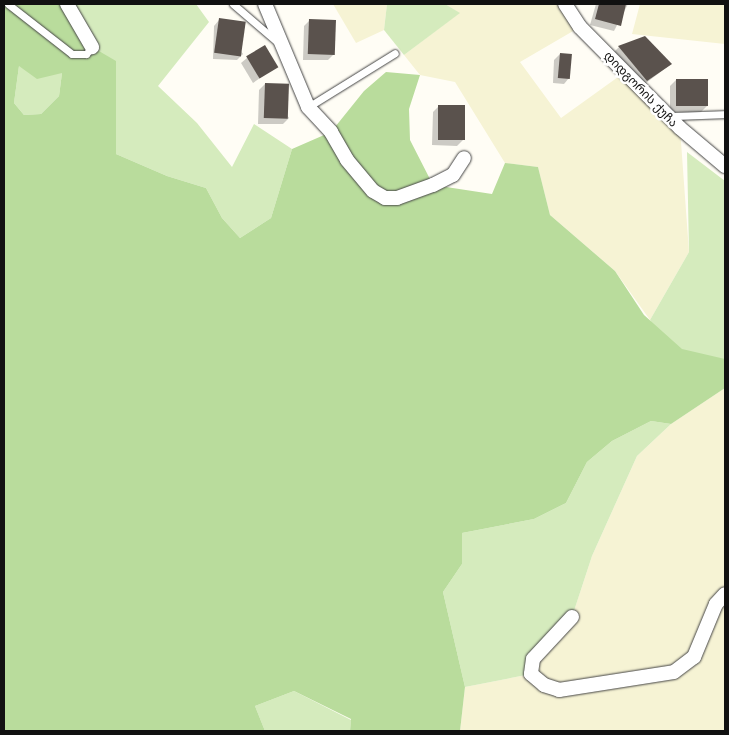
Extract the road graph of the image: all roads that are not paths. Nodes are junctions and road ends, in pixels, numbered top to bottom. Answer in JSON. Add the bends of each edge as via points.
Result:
{"nodes":[{"id":1,"x":8,"y":4,"type":"edge"},
{"id":2,"x":67,"y":4,"type":"edge"},
{"id":3,"x":233,"y":4,"type":"edge"},
{"id":4,"x":265,"y":4,"type":"edge"},
{"id":5,"x":565,"y":4,"type":"edge"},
{"id":6,"x":278,"y":42,"type":"junction"},
{"id":7,"x":92,"y":47,"type":"joint"},
{"id":8,"x":395,"y":53,"type":"dead end"},
{"id":9,"x":308,"y":106,"type":"junction"},
{"id":10,"x":725,"y":114,"type":"edge"},
{"id":11,"x":671,"y":116,"type":"junction"},
{"id":12,"x":464,"y":158,"type":"dead end"},
{"id":13,"x":723,"y":162,"type":"edge"},
{"id":14,"x":725,"y":594,"type":"edge"},
{"id":15,"x":572,"y":617,"type":"dead end"}],
"edges":[{"from":1,"to":7,"type":"lane","via":[[72,54],[86,54]]},
{"from":2,"to":7,"type":"street"},
{"from":3,"to":6,"type":"lane"},
{"from":4,"to":6,"type":"street"},
{"from":5,"to":11,"type":"street","name":"დიდგორის ქუჩა","via":[[580,27]]},
{"from":6,"to":9,"type":"street"},
{"from":8,"to":9,"type":"lane"},
{"from":9,"to":12,"type":"street","via":[[331,132],[363,182],[384,198],[397,198],[433,185],[453,175]]},
{"from":10,"to":11,"type":"lane"},
{"from":11,"to":13,"type":"street","name":"დიდგორის ქუჩა","via":[[680,128]]},
{"from":14,"to":15,"type":"street","via":[[716,604],[694,657],[674,672],[559,690],[544,685],[531,674],[533,659]]}]}
